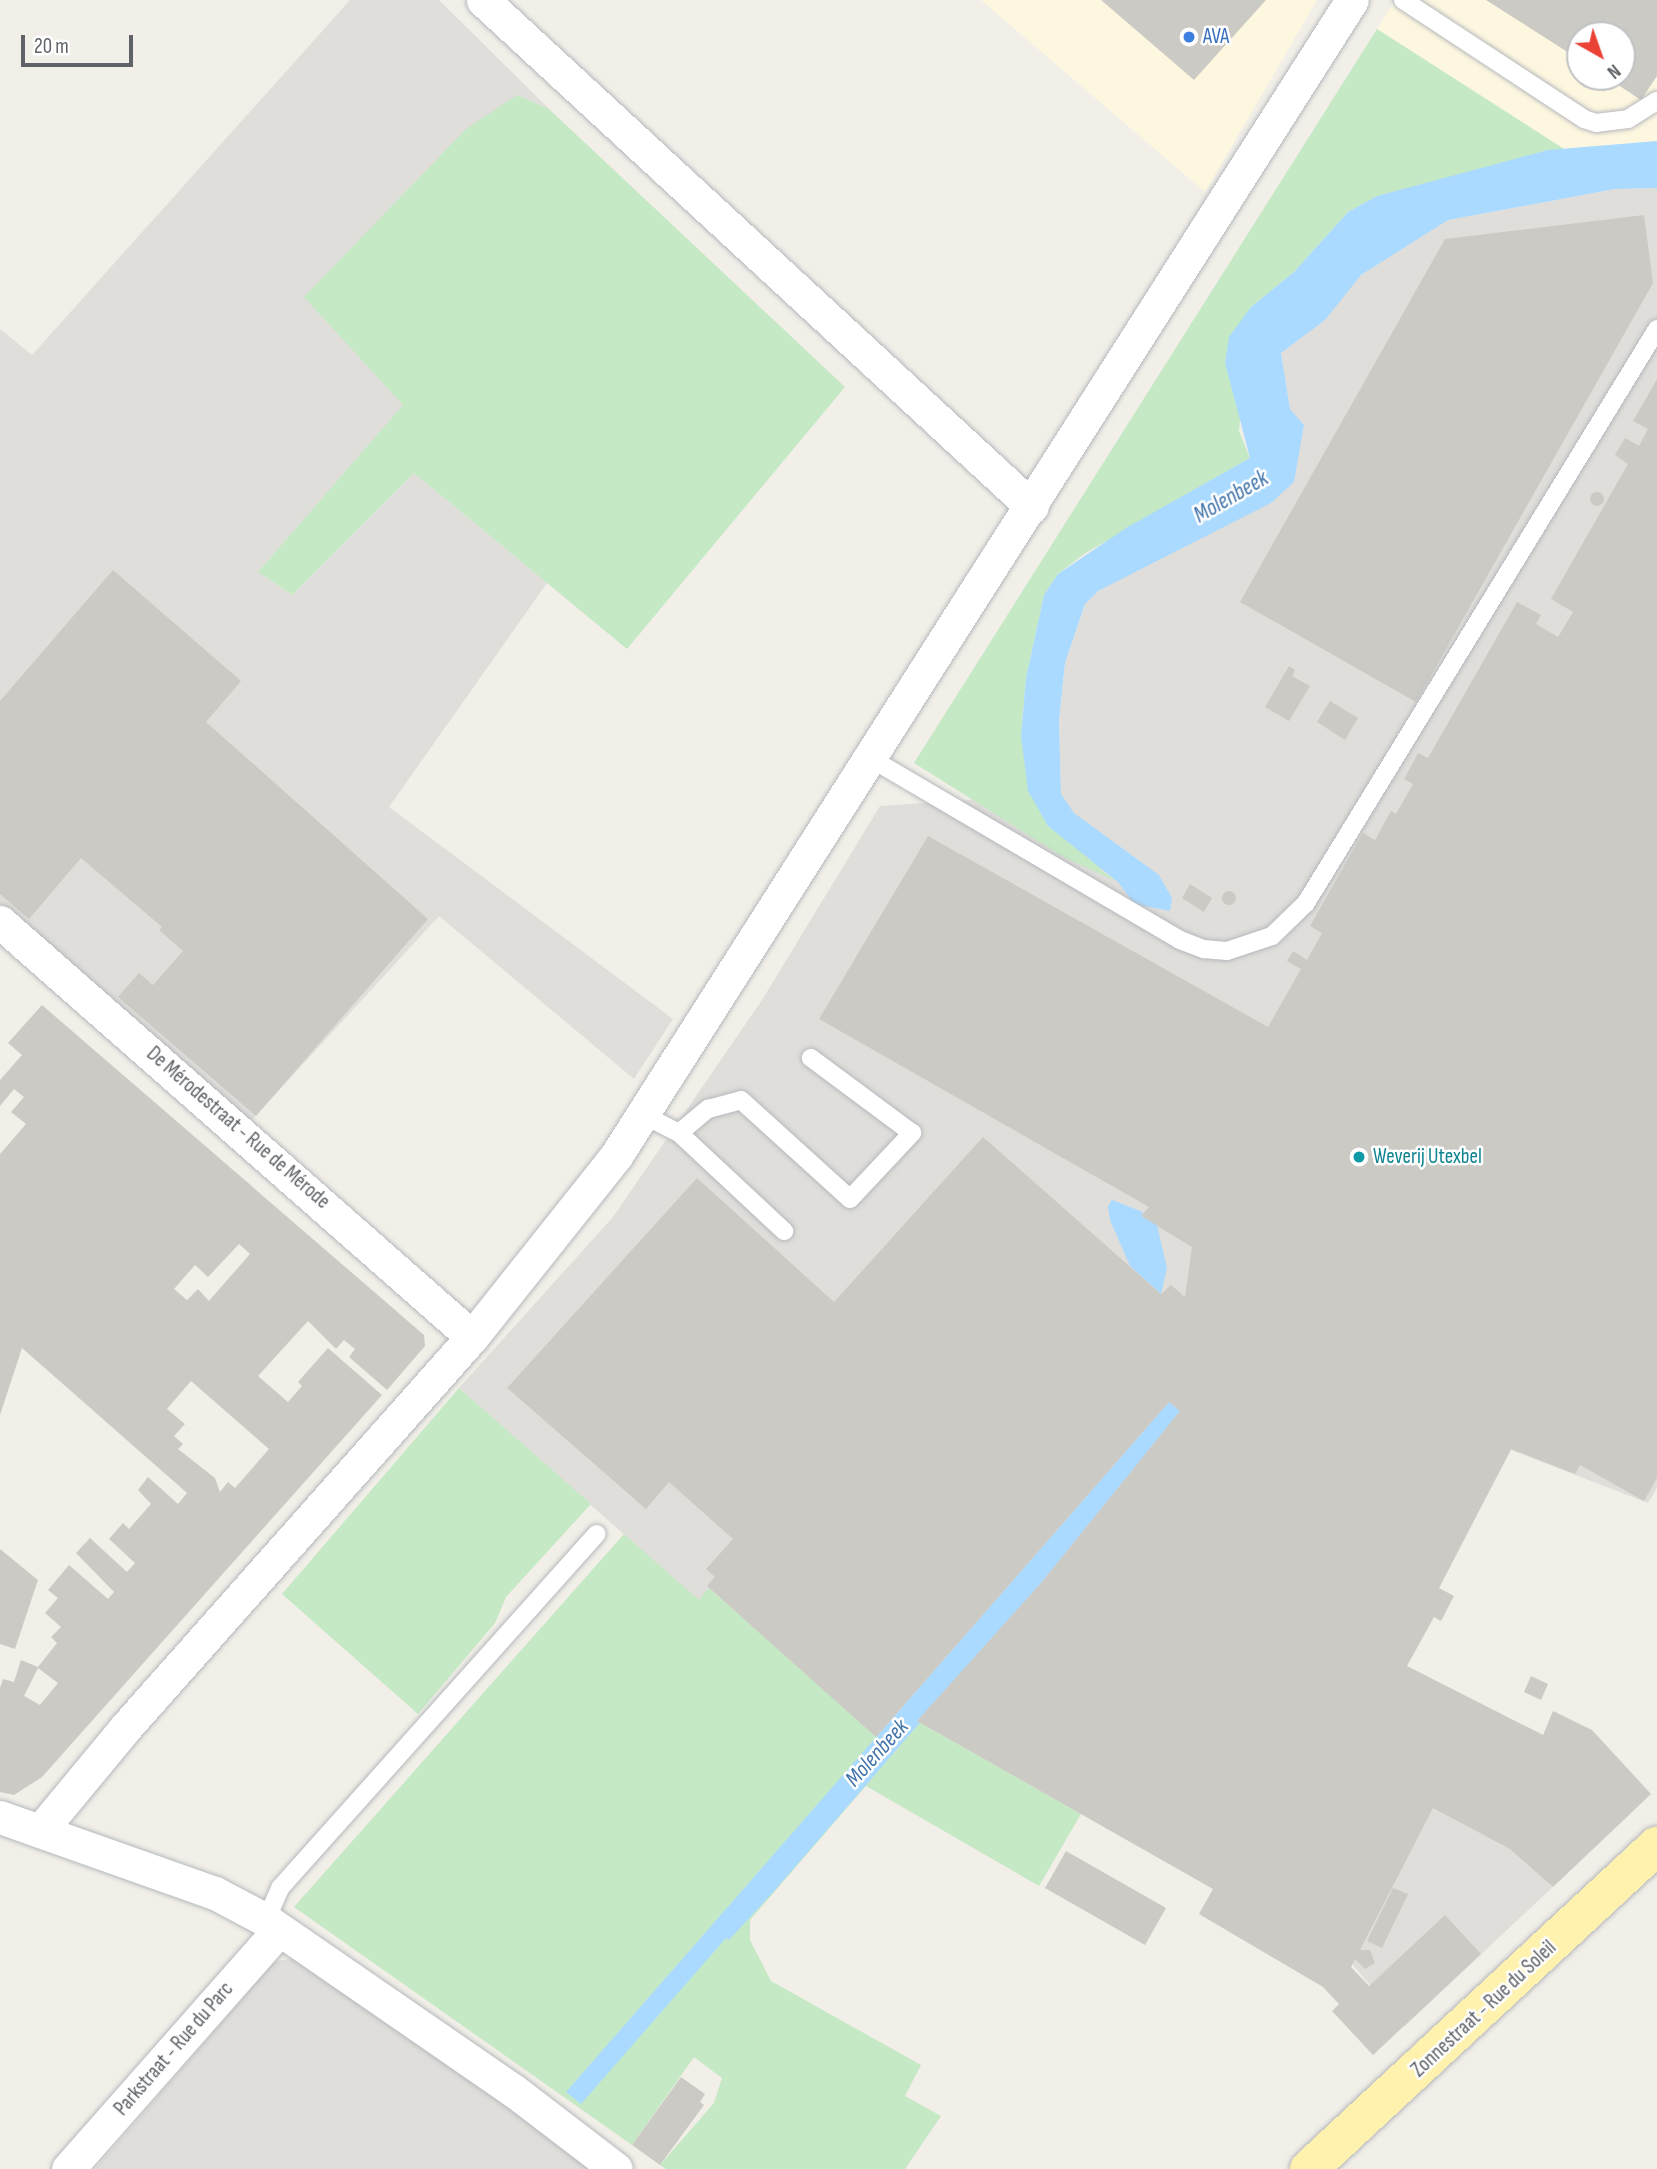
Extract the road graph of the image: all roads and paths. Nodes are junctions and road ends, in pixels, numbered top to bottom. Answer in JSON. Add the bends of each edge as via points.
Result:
{"nodes":[{"id":1,"x":483,"y":0,"type":"edge"},
{"id":2,"x":1352,"y":0,"type":"edge"},
{"id":3,"x":1403,"y":0,"type":"edge"},
{"id":4,"x":1657,"y":101,"type":"edge"},
{"id":5,"x":1657,"y":329,"type":"edge"},
{"id":6,"x":1032,"y":507,"type":"junction"},
{"id":7,"x":870,"y":758,"type":"junction"},
{"id":8,"x":0,"y":922,"type":"edge"},
{"id":9,"x":811,"y":1058,"type":"dead end"},
{"id":10,"x":642,"y":1114,"type":"junction"},
{"id":11,"x":678,"y":1133,"type":"junction"},
{"id":12,"x":784,"y":1231,"type":"dead end"},
{"id":13,"x":472,"y":1337,"type":"junction"},
{"id":14,"x":596,"y":1534,"type":"dead end"},
{"id":15,"x":0,"y":1817,"type":"edge"},
{"id":16,"x":40,"y":1831,"type":"junction"},
{"id":17,"x":1657,"y":1846,"type":"edge"},
{"id":18,"x":272,"y":1925,"type":"junction"},
{"id":19,"x":1319,"y":2166,"type":"edge"},
{"id":20,"x":68,"y":2169,"type":"edge"},
{"id":21,"x":616,"y":2169,"type":"edge"}],
"edges":[{"from":1,"to":6,"type":"street"},
{"from":2,"to":6,"type":"street"},
{"from":3,"to":4,"type":"lane","via":[[1584,119],[1595,123],[1628,119]]},
{"from":5,"to":7,"type":"lane","via":[[1306,903],[1272,936],[1227,951],[1203,949],[1180,940]]},
{"from":6,"to":7,"type":"street"},
{"from":7,"to":10,"type":"street"},
{"from":8,"to":13,"type":"street","name":"De Mérodestraat - Rue de Mérode"},
{"from":9,"to":11,"type":"lane","via":[[912,1133],[850,1199],[741,1100],[708,1109]]},
{"from":10,"to":11,"type":"lane"},
{"from":10,"to":13,"type":"street","via":[[616,1156]]},
{"from":11,"to":12,"type":"lane"},
{"from":13,"to":16,"type":"street","via":[[126,1727]]},
{"from":14,"to":18,"type":"lane","via":[[280,1888]]},
{"from":15,"to":16,"type":"street"},
{"from":16,"to":18,"type":"street","via":[[215,1893]]},
{"from":17,"to":19,"type":"main road","name":"Zonnestraat - Rue du Soleil"},
{"from":18,"to":20,"type":"street","name":"Parkstraat - Rue du Parc"},
{"from":18,"to":21,"type":"street","via":[[514,2091]]}]}
